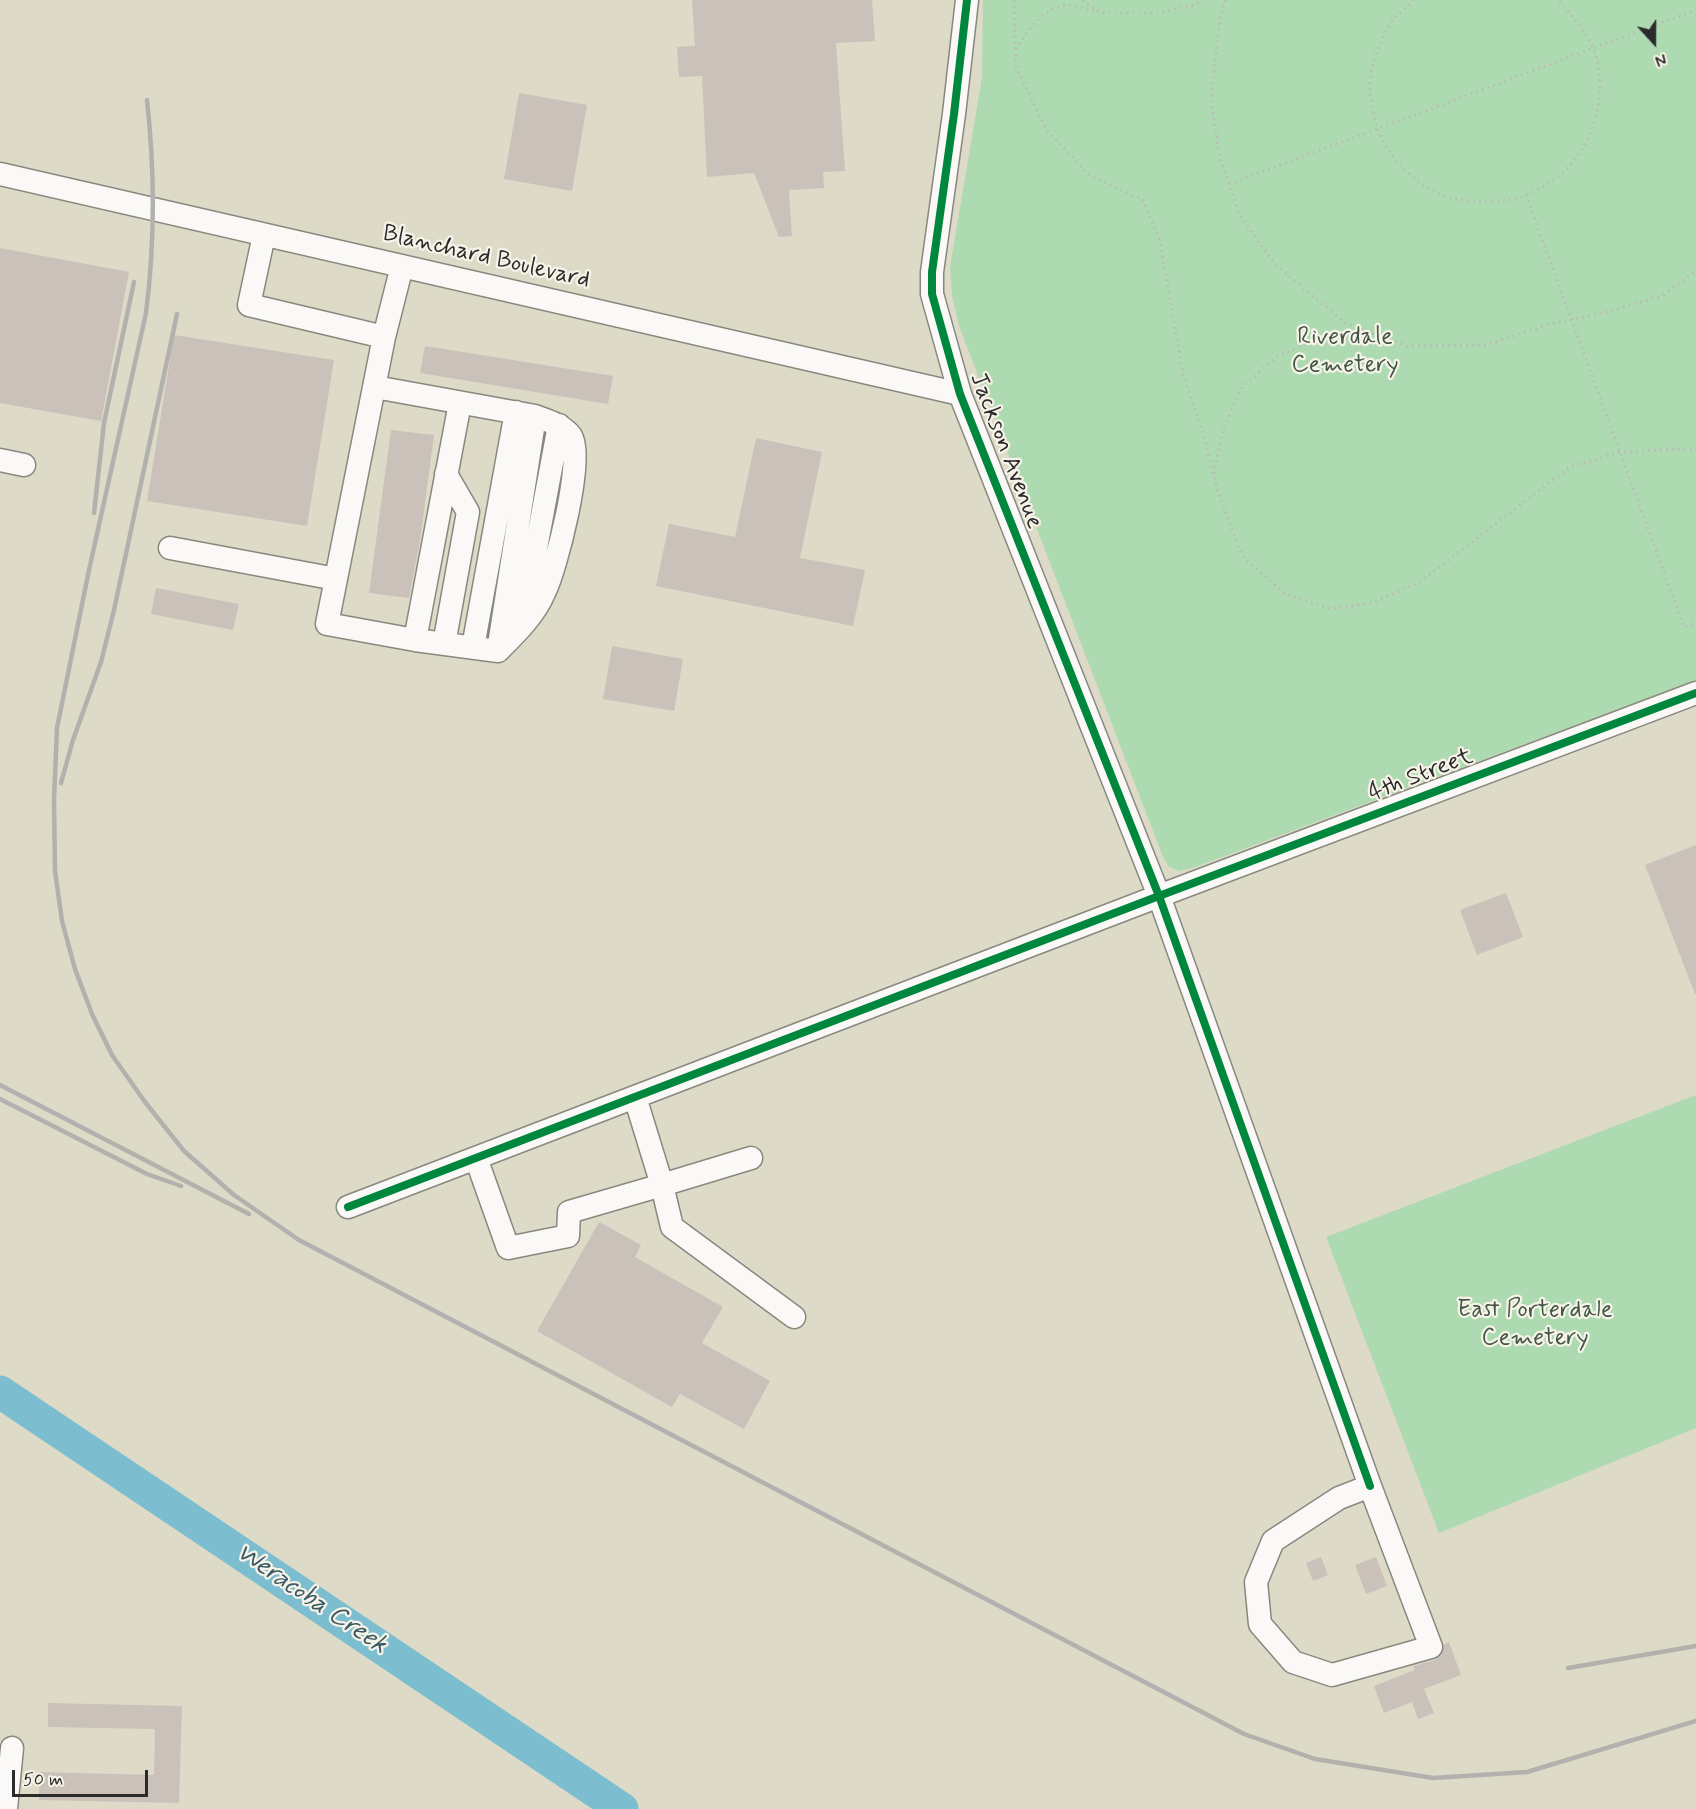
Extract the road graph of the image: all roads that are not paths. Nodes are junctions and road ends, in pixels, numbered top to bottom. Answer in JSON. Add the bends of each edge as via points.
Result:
{"nodes":[{"id":1,"x":967,"y":0,"type":"edge"},
{"id":2,"x":0,"y":174,"type":"edge"},
{"id":3,"x":264,"y":235,"type":"junction"},
{"id":4,"x":402,"y":266,"type":"junction"},
{"id":5,"x":384,"y":337,"type":"junction"},
{"id":6,"x":375,"y":387,"type":"junction"},
{"id":7,"x":960,"y":394,"type":"junction"},
{"id":8,"x":460,"y":403,"type":"junction"},
{"id":9,"x":526,"y":414,"type":"junction"},
{"id":10,"x":0,"y":460,"type":"edge"},
{"id":11,"x":24,"y":465,"type":"dead end"},
{"id":12,"x":446,"y":474,"type":"junction"},
{"id":13,"x":170,"y":548,"type":"dead end"},
{"id":14,"x":336,"y":579,"type":"junction"},
{"id":15,"x":415,"y":640,"type":"junction"},
{"id":16,"x":444,"y":644,"type":"junction"},
{"id":17,"x":473,"y":647,"type":"junction"},
{"id":18,"x":498,"y":651,"type":"junction"},
{"id":19,"x":1696,"y":693,"type":"edge"},
{"id":20,"x":1159,"y":896,"type":"junction"},
{"id":21,"x":635,"y":1096,"type":"junction"},
{"id":22,"x":476,"y":1158,"type":"junction"},
{"id":23,"x":751,"y":1158,"type":"dead end"},
{"id":24,"x":662,"y":1185,"type":"junction"},
{"id":25,"x":348,"y":1207,"type":"dead end"},
{"id":26,"x":794,"y":1317,"type":"dead end"},
{"id":27,"x":1370,"y":1485,"type":"junction"},
{"id":28,"x":12,"y":1748,"type":"dead end"},
{"id":29,"x":6,"y":1809,"type":"edge"}],
"edges":[{"from":1,"to":7,"type":"street","name":"Jackson Avenue","via":[[932,272],[932,294]]},
{"from":2,"to":3,"type":"street","name":"Blanchard Boulevard"},
{"from":3,"to":4,"type":"street","name":"Blanchard Boulevard"},
{"from":3,"to":5,"type":"street","via":[[249,305]]},
{"from":4,"to":5,"type":"street"},
{"from":4,"to":7,"type":"street","name":"Blanchard Boulevard"},
{"from":5,"to":6,"type":"street"},
{"from":6,"to":8,"type":"street"},
{"from":6,"to":14,"type":"street"},
{"from":7,"to":20,"type":"street","name":"Jackson Avenue"},
{"from":8,"to":9,"type":"street"},
{"from":8,"to":12,"type":"street"},
{"from":9,"to":17,"type":"street"},
{"from":9,"to":18,"type":"street"},
{"from":9,"to":18,"type":"street","via":[[559,425],[572,437],[576,461],[557,559],[544,595],[522,627]]},
{"from":10,"to":11,"type":"street"},
{"from":12,"to":15,"type":"street"},
{"from":12,"to":16,"type":"street","via":[[468,512]]},
{"from":13,"to":14,"type":"street"},
{"from":14,"to":15,"type":"street","via":[[327,624]]},
{"from":15,"to":16,"type":"street"},
{"from":16,"to":17,"type":"street"},
{"from":17,"to":18,"type":"street"},
{"from":19,"to":20,"type":"street","name":"4th Street"},
{"from":20,"to":21,"type":"street","name":"4th Street"},
{"from":20,"to":27,"type":"street","name":"Jackson Avenue"},
{"from":21,"to":22,"type":"street","name":"4th Street"},
{"from":21,"to":24,"type":"street"},
{"from":22,"to":24,"type":"street","via":[[508,1248],[568,1236],[569,1212]]},
{"from":22,"to":25,"type":"street","name":"4th Street"},
{"from":23,"to":24,"type":"street"},
{"from":24,"to":26,"type":"street","via":[[672,1227]]},
{"from":27,"to":27,"type":"street","name":"Jackson Avenue","via":[[1431,1647],[1332,1675],[1293,1662],[1260,1624],[1256,1582],[1273,1541],[1339,1498]]},
{"from":28,"to":29,"type":"street"}]}
